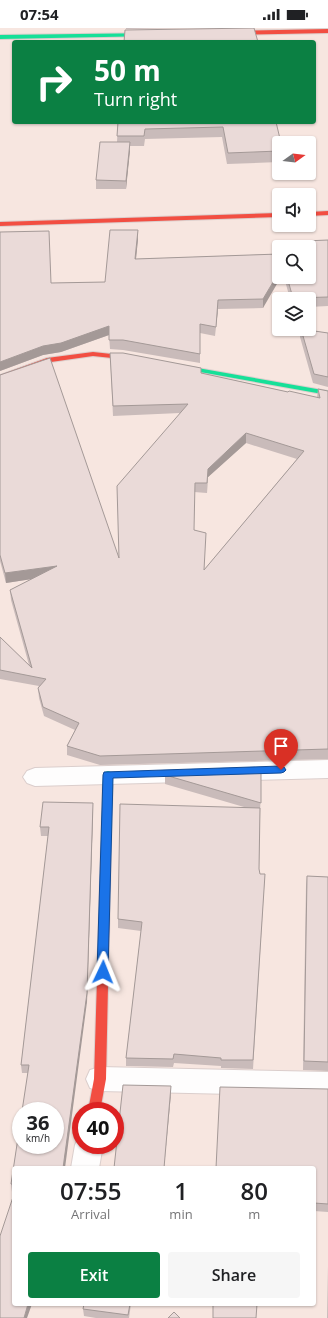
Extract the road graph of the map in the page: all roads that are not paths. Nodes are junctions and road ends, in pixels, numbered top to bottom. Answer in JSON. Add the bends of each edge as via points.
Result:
{"nodes":[{"id":1,"x":328,"y":31,"type":"edge"},
{"id":2,"x":213,"y":33,"type":"edge"},
{"id":3,"x":166,"y":34,"type":"edge"},
{"id":4,"x":0,"y":37,"type":"edge"},
{"id":5,"x":328,"y":213,"type":"edge"},
{"id":6,"x":316,"y":214,"type":"edge"},
{"id":7,"x":272,"y":215,"type":"edge"},
{"id":8,"x":0,"y":224,"type":"edge"},
{"id":9,"x":146,"y":360,"type":"edge"},
{"id":10,"x":161,"y":363,"type":"edge"},
{"id":11,"x":0,"y":378,"type":"edge"},
{"id":12,"x":328,"y":393,"type":"edge"},
{"id":13,"x":328,"y":768,"type":"edge"},
{"id":14,"x":108,"y":775,"type":"junction"},
{"id":15,"x":35,"y":777,"type":"dead end"},
{"id":16,"x":100,"y":1079,"type":"junction"},
{"id":17,"x":328,"y":1084,"type":"edge"},
{"id":18,"x":96,"y":1102,"type":"edge"},
{"id":19,"x":87,"y":1154,"type":"edge"},
{"id":20,"x":85,"y":1166,"type":"edge"}],
"edges":[{"from":1,"to":2,"type":"street"},
{"from":3,"to":4,"type":"street"},
{"from":5,"to":6,"type":"street"},
{"from":7,"to":8,"type":"street"},
{"from":9,"to":11,"type":"street","via":[[93,354],[50,360]]},
{"from":10,"to":12,"type":"street"},
{"from":13,"to":14,"type":"street"},
{"from":14,"to":15,"type":"street"},
{"from":14,"to":16,"type":"street"},
{"from":16,"to":17,"type":"street"},
{"from":16,"to":18,"type":"street"},
{"from":19,"to":20,"type":"street"}]}
